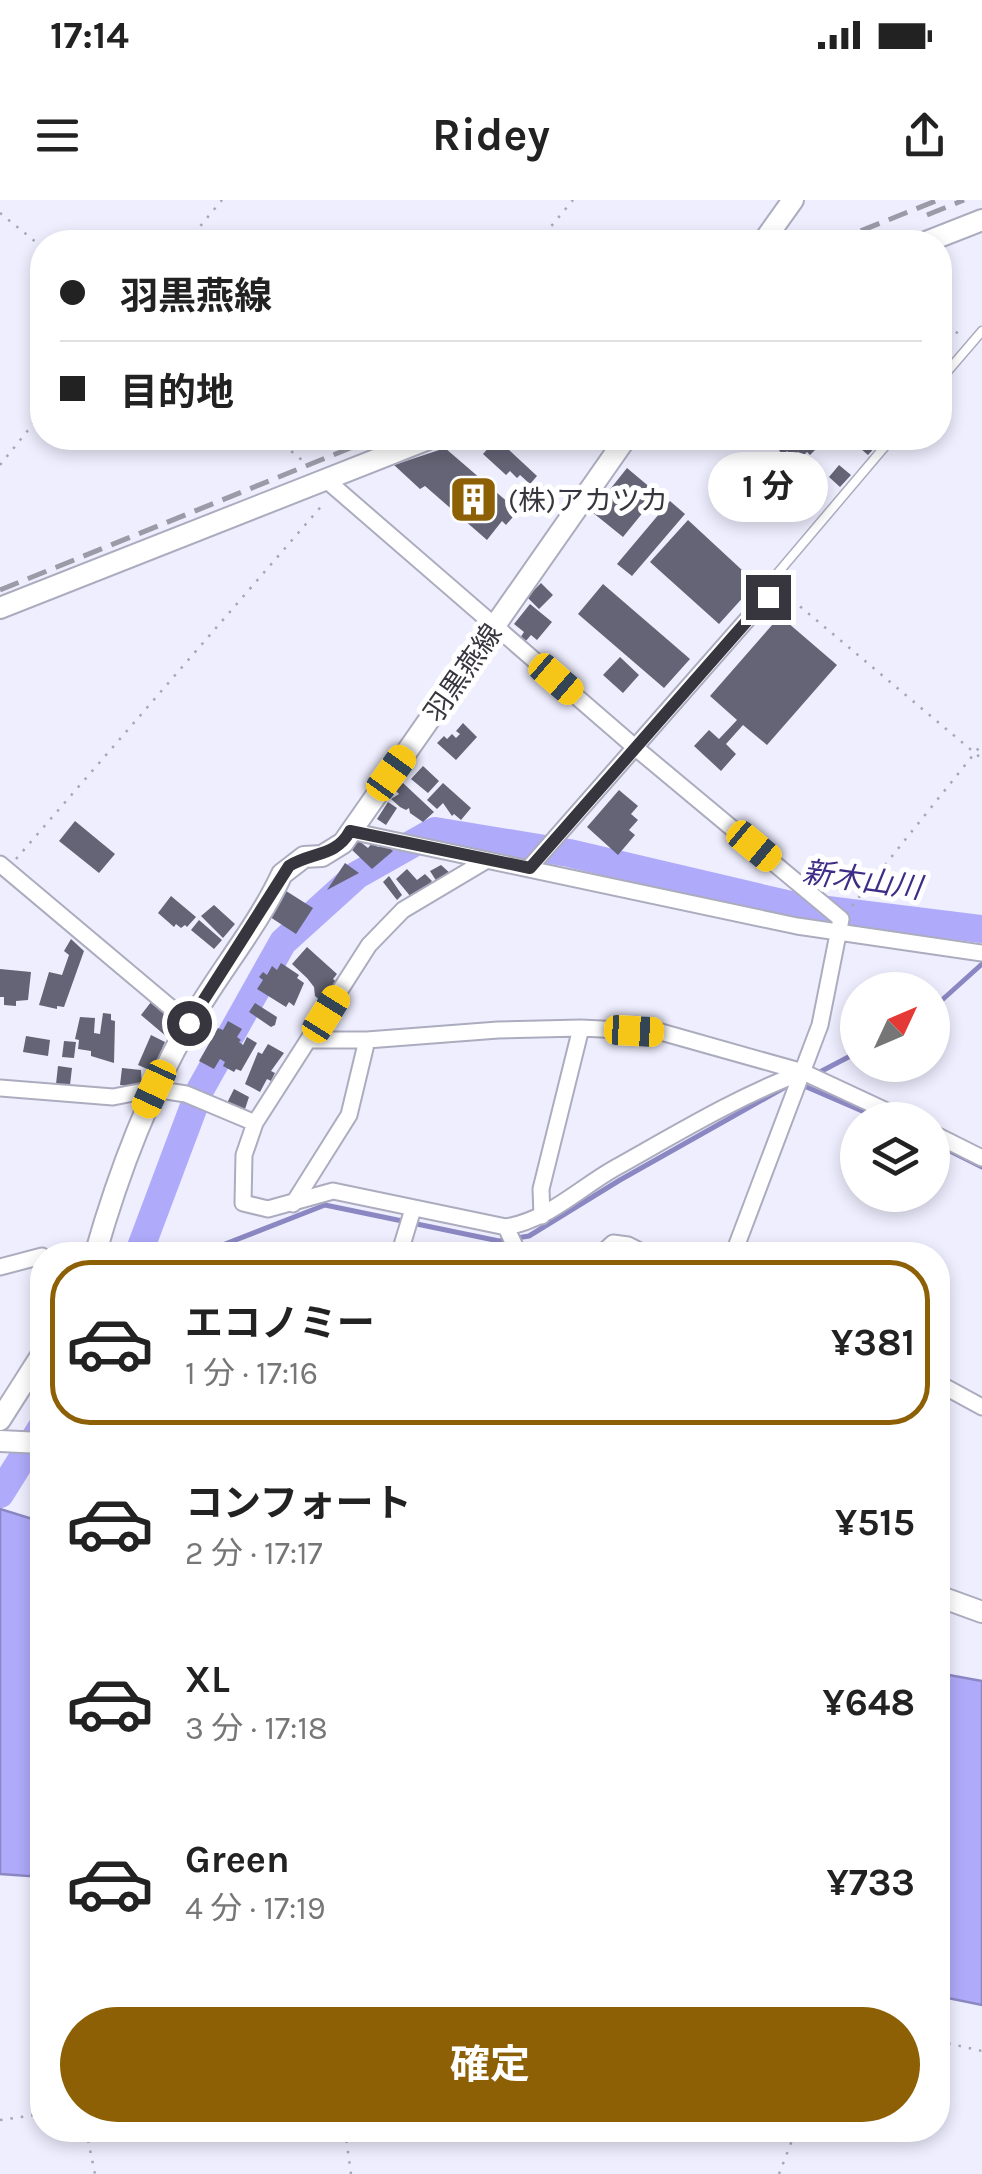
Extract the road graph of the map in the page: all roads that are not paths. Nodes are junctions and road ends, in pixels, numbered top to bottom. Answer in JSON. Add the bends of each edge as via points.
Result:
{"nodes":[{"id":1,"x":794,"y":200,"type":"edge"},
{"id":2,"x":982,"y":220,"type":"edge"},
{"id":3,"x":772,"y":230,"type":"edge"},
{"id":4,"x":952,"y":232,"type":"edge"},
{"id":5,"x":982,"y":331,"type":"edge"},
{"id":6,"x":952,"y":366,"type":"edge"},
{"id":7,"x":405,"y":450,"type":"edge"},
{"id":8,"x":618,"y":450,"type":"edge"},
{"id":9,"x":882,"y":450,"type":"edge"},
{"id":10,"x":330,"y":484,"type":"junction"},
{"id":11,"x":769,"y":592,"type":"joint"},
{"id":12,"x":0,"y":608,"type":"edge"},
{"id":13,"x":496,"y":627,"type":"junction"},
{"id":14,"x":637,"y":749,"type":"junction"},
{"id":15,"x":350,"y":831,"type":"junction"},
{"id":16,"x":487,"y":860,"type":"junction"},
{"id":17,"x":4,"y":867,"type":"edge"},
{"id":18,"x":530,"y":868,"type":"junction"},
{"id":19,"x":841,"y":925,"type":"junction"},
{"id":20,"x":982,"y":954,"type":"edge"},
{"id":21,"x":189,"y":1023,"type":"junction"},
{"id":22,"x":580,"y":1028,"type":"junction"},
{"id":23,"x":310,"y":1040,"type":"junction"},
{"id":24,"x":367,"y":1040,"type":"junction"},
{"id":25,"x":803,"y":1072,"type":"junction"},
{"id":26,"x":0,"y":1088,"type":"edge"},
{"id":27,"x":154,"y":1089,"type":"junction"},
{"id":28,"x":867,"y":1102,"type":"edge"},
{"id":29,"x":255,"y":1123,"type":"junction"},
{"id":30,"x":950,"y":1142,"type":"edge"},
{"id":31,"x":982,"y":1158,"type":"edge"},
{"id":32,"x":293,"y":1204,"type":"junction"},
{"id":33,"x":412,"y":1210,"type":"junction"},
{"id":34,"x":542,"y":1216,"type":"junction"},
{"id":35,"x":506,"y":1227,"type":"junction"},
{"id":36,"x":99,"y":1242,"type":"edge"},
{"id":37,"x":403,"y":1242,"type":"edge"},
{"id":38,"x":513,"y":1242,"type":"edge"},
{"id":39,"x":737,"y":1242,"type":"edge"},
{"id":40,"x":30,"y":1259,"type":"edge"},
{"id":41,"x":0,"y":1267,"type":"edge"},
{"id":42,"x":30,"y":1373,"type":"edge"},
{"id":43,"x":950,"y":1390,"type":"edge"},
{"id":44,"x":982,"y":1407,"type":"edge"},
{"id":45,"x":0,"y":1420,"type":"edge"},
{"id":46,"x":0,"y":1441,"type":"edge"},
{"id":47,"x":30,"y":1442,"type":"edge"},
{"id":48,"x":950,"y":1600,"type":"edge"},
{"id":49,"x":982,"y":1612,"type":"edge"}],
"edges":[{"from":1,"to":3,"type":"main road"},
{"from":2,"to":4,"type":"main road"},
{"from":5,"to":6,"type":"lane"},
{"from":7,"to":10,"type":"main road"},
{"from":8,"to":13,"type":"main road","name":"羽黒燕線"},
{"from":9,"to":11,"type":"lane"},
{"from":10,"to":12,"type":"main road"},
{"from":10,"to":13,"type":"street"},
{"from":11,"to":14,"type":"street"},
{"from":13,"to":14,"type":"street"},
{"from":13,"to":15,"type":"main road","name":"羽黒燕線"},
{"from":14,"to":18,"type":"street"},
{"from":14,"to":19,"type":"street"},
{"from":15,"to":16,"type":"street"},
{"from":15,"to":21,"type":"main road","name":"羽黒燕線","via":[[343,844],[289,866]]},
{"from":16,"to":18,"type":"street"},
{"from":16,"to":23,"type":"street","via":[[382,930]]},
{"from":17,"to":21,"type":"street"},
{"from":18,"to":19,"type":"street"},
{"from":19,"to":20,"type":"street"},
{"from":19,"to":25,"type":"street"},
{"from":21,"to":27,"type":"main road","name":"羽黒燕線"},
{"from":22,"to":24,"type":"street"},
{"from":22,"to":25,"type":"street","via":[[661,1032]]},
{"from":22,"to":34,"type":"street","via":[[541,1189]]},
{"from":23,"to":24,"type":"street"},
{"from":23,"to":29,"type":"street"},
{"from":24,"to":32,"type":"street","via":[[349,1115]]},
{"from":25,"to":28,"type":"street"},
{"from":25,"to":34,"type":"street","via":[[614,1169]]},
{"from":25,"to":39,"type":"street"},
{"from":26,"to":27,"type":"street","via":[[113,1097]]},
{"from":27,"to":29,"type":"street","via":[[186,1094]]},
{"from":27,"to":36,"type":"main road","name":"羽黒燕線","via":[[117,1176]]},
{"from":29,"to":32,"type":"street","via":[[244,1155],[243,1204]]},
{"from":30,"to":31,"type":"street"},
{"from":32,"to":33,"type":"street","via":[[333,1191]]},
{"from":33,"to":35,"type":"street"},
{"from":33,"to":37,"type":"street"},
{"from":34,"to":35,"type":"street"},
{"from":35,"to":38,"type":"street"},
{"from":40,"to":41,"type":"street"},
{"from":42,"to":45,"type":"main road"},
{"from":43,"to":44,"type":"street"},
{"from":46,"to":47,"type":"main road"},
{"from":48,"to":49,"type":"main road"}]}
